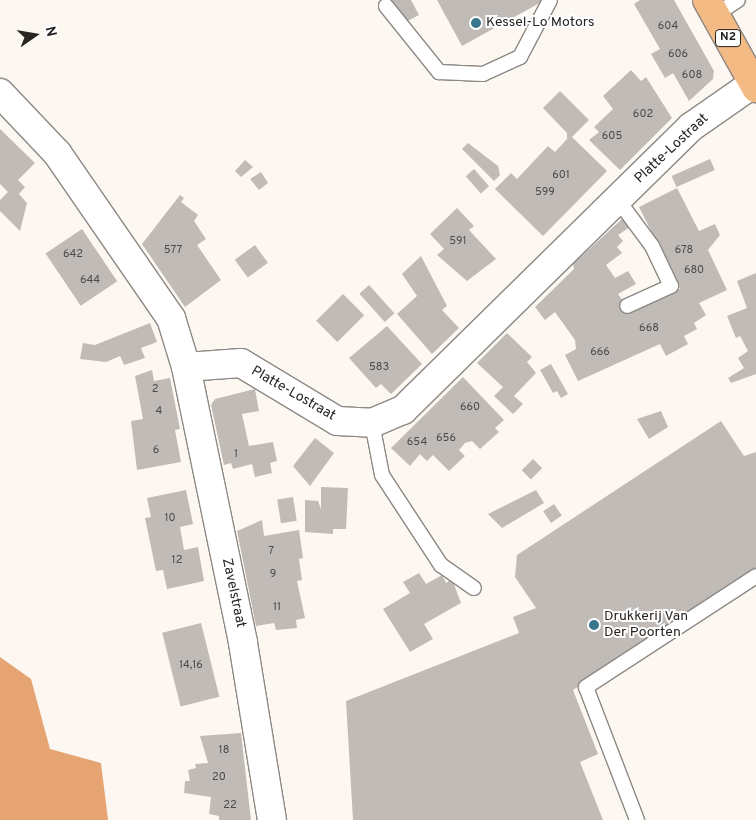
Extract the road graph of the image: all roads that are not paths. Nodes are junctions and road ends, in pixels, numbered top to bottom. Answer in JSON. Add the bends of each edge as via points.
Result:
{"nodes":[{"id":1,"x":550,"y":0,"type":"edge"},
{"id":2,"x":738,"y":0,"type":"edge"},
{"id":3,"x":386,"y":6,"type":"dead end"},
{"id":4,"x":711,"y":7,"type":"edge"},
{"id":5,"x":754,"y":81,"type":"edge"},
{"id":6,"x":0,"y":94,"type":"edge"},
{"id":7,"x":618,"y":200,"type":"junction"},
{"id":8,"x":627,"y":306,"type":"dead end"},
{"id":9,"x":186,"y":367,"type":"junction"},
{"id":10,"x":372,"y":423,"type":"junction"},
{"id":11,"x":756,"y":576,"type":"edge"},
{"id":12,"x":474,"y":588,"type":"dead end"},
{"id":13,"x":272,"y":820,"type":"edge"},
{"id":14,"x":637,"y":820,"type":"edge"}],
"edges":[{"from":1,"to":3,"type":"lane","via":[[520,57],[483,74],[439,72]]},
{"from":2,"to":4,"type":"lane"},
{"from":4,"to":5,"type":"main road","number":"N2"},
{"from":5,"to":7,"type":"street","name":"Platte-Lostraat","via":[[691,127]]},
{"from":6,"to":9,"type":"street","via":[[57,154],[171,318]]},
{"from":7,"to":8,"type":"lane","via":[[652,246],[670,286]]},
{"from":7,"to":10,"type":"street","name":"Platte-Lostraat","via":[[404,410]]},
{"from":9,"to":10,"type":"street","name":"Platte-Lostraat","via":[[241,363],[338,421]]},
{"from":9,"to":13,"type":"street","name":"Zavelstraat","via":[[259,725]]},
{"from":10,"to":12,"type":"lane","via":[[382,475],[441,565]]},
{"from":11,"to":14,"type":"lane","via":[[586,687]]}]}
